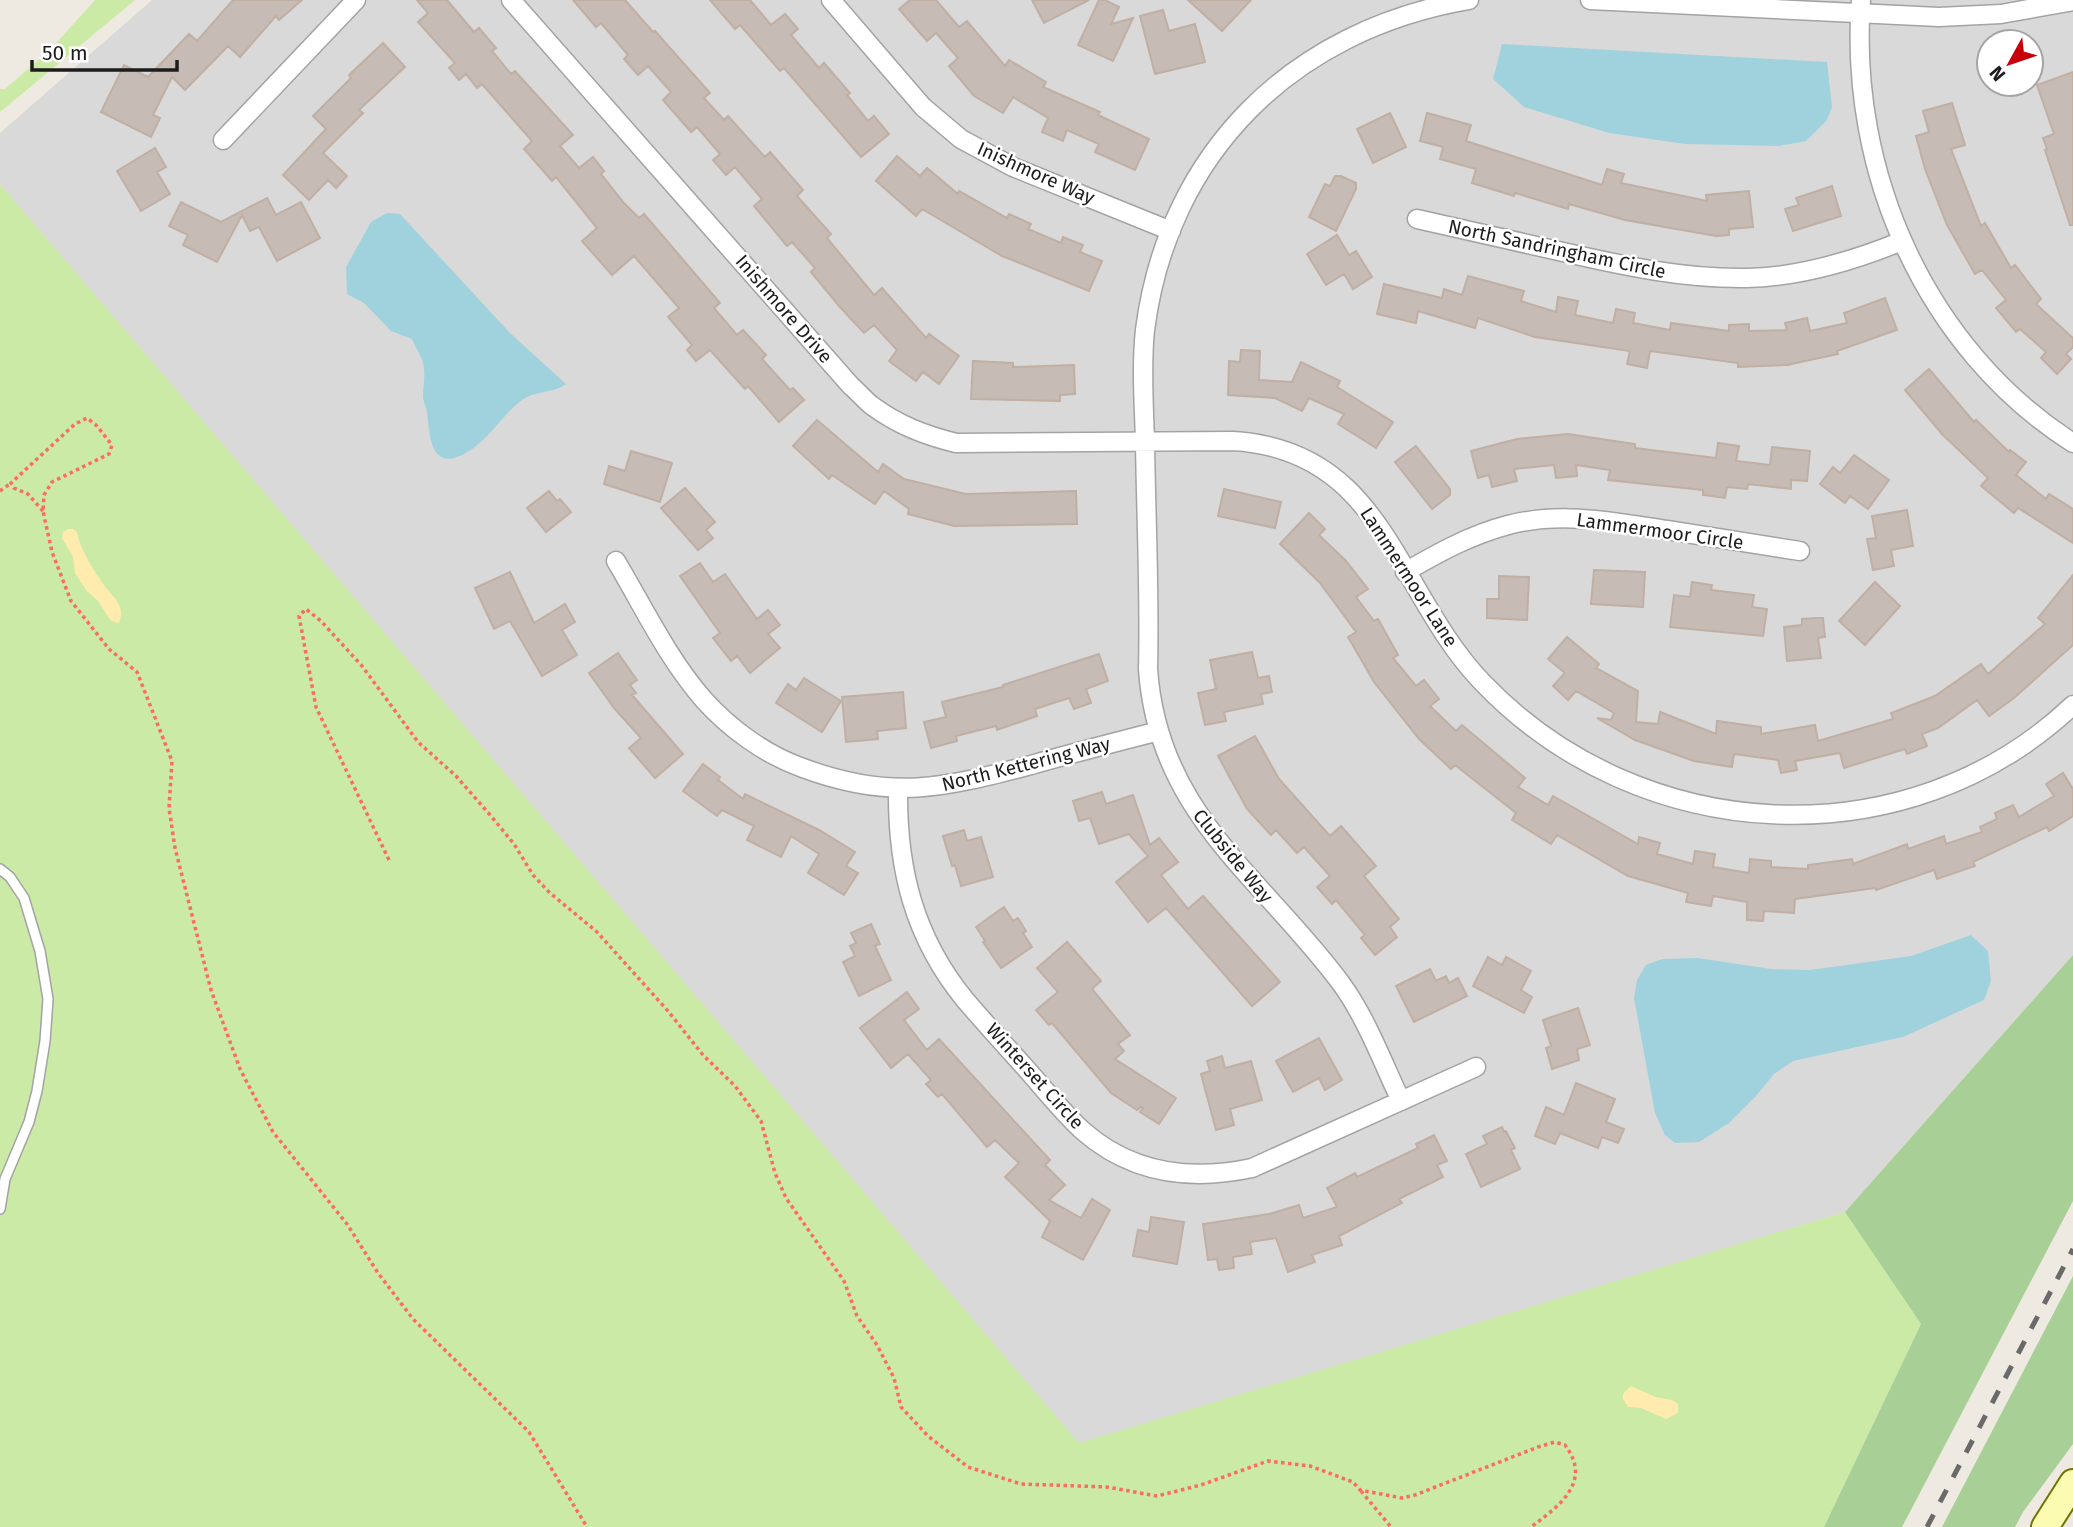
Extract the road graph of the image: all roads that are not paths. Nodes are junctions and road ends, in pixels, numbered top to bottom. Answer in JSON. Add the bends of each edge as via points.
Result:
{"nodes":[{"id":1,"x":356,"y":0,"type":"edge"},
{"id":2,"x":511,"y":0,"type":"edge"},
{"id":3,"x":831,"y":0,"type":"edge"},
{"id":4,"x":1469,"y":0,"type":"edge"},
{"id":5,"x":1590,"y":0,"type":"edge"},
{"id":6,"x":2073,"y":1,"type":"edge"},
{"id":7,"x":1425,"y":4,"type":"edge"},
{"id":8,"x":1860,"y":7,"type":"edge"},
{"id":9,"x":223,"y":141,"type":"dead end"},
{"id":10,"x":1417,"y":219,"type":"dead end"},
{"id":11,"x":1171,"y":231,"type":"junction"},
{"id":12,"x":1902,"y":241,"type":"junction"},
{"id":13,"x":1145,"y":443,"type":"junction"},
{"id":14,"x":2073,"y":443,"type":"edge"},
{"id":15,"x":1800,"y":551,"type":"dead end"},
{"id":16,"x":616,"y":561,"type":"dead end"},
{"id":17,"x":1405,"y":572,"type":"junction"},
{"id":18,"x":2073,"y":705,"type":"edge"},
{"id":19,"x":1159,"y":731,"type":"junction"},
{"id":20,"x":898,"y":789,"type":"junction"},
{"id":21,"x":0,"y":869,"type":"edge"},
{"id":22,"x":1476,"y":1067,"type":"dead end"},
{"id":23,"x":1401,"y":1101,"type":"junction"},
{"id":24,"x":0,"y":1209,"type":"edge"},
{"id":25,"x":2073,"y":1483,"type":"edge"},
{"id":26,"x":2045,"y":1527,"type":"edge"}],
"edges":[{"from":1,"to":9,"type":"street"},
{"from":2,"to":13,"type":"street","name":"Inishmore Drive","via":[[870,404],[918,433],[956,443]]},
{"from":3,"to":11,"type":"street","name":"Inishmore Way","via":[[923,107],[961,139],[1013,167]]},
{"from":4,"to":7,"type":"street","name":"Clubside Way"},
{"from":5,"to":8,"type":"street"},
{"from":6,"to":8,"type":"street","via":[[1963,17]]},
{"from":7,"to":11,"type":"street","name":"Clubside Way","via":[[1349,36],[1271,90],[1212,155]]},
{"from":8,"to":12,"type":"street","via":[[1866,121],[1878,176]]},
{"from":10,"to":12,"type":"street","name":"North Sandringham Circle","via":[[1642,270],[1714,278],[1798,273]]},
{"from":11,"to":13,"type":"street","name":"Clubside Way","via":[[1150,301],[1143,370]]},
{"from":12,"to":14,"type":"street","via":[[1938,308],[1970,351],[2021,404]]},
{"from":13,"to":17,"type":"street","name":"Lammermoor Lane","via":[[1241,442],[1301,456],[1353,492]]},
{"from":13,"to":19,"type":"street","name":"Clubside Way","via":[[1148,669]]},
{"from":15,"to":17,"type":"street","name":"Lammermoor Circle","via":[[1595,519],[1550,518],[1475,535]]},
{"from":16,"to":20,"type":"street","name":"North Kettering Way","via":[[684,676],[731,726],[768,752],[818,775]]},
{"from":17,"to":18,"type":"street","name":"Lammermoor Lane","via":[[1471,670],[1544,736],[1624,782],[1718,809],[1772,815],[1827,813],[1907,798],[1992,763]]},
{"from":19,"to":20,"type":"street","name":"North Kettering Way","via":[[954,785]]},
{"from":19,"to":23,"type":"street","name":"Clubside Way","via":[[1178,782],[1204,824],[1346,991]]},
{"from":20,"to":23,"type":"street","name":"Winterset Circle","via":[[903,870],[918,920],[936,958],[972,1007],[1097,1142],[1141,1165],[1182,1174],[1225,1173],[1252,1168]]},
{"from":21,"to":24,"type":"lane","via":[[24,898],[48,999],[37,1091],[5,1179]]},
{"from":22,"to":23,"type":"street","name":"Winterset Circle"},
{"from":25,"to":26,"type":"main road"}]}
